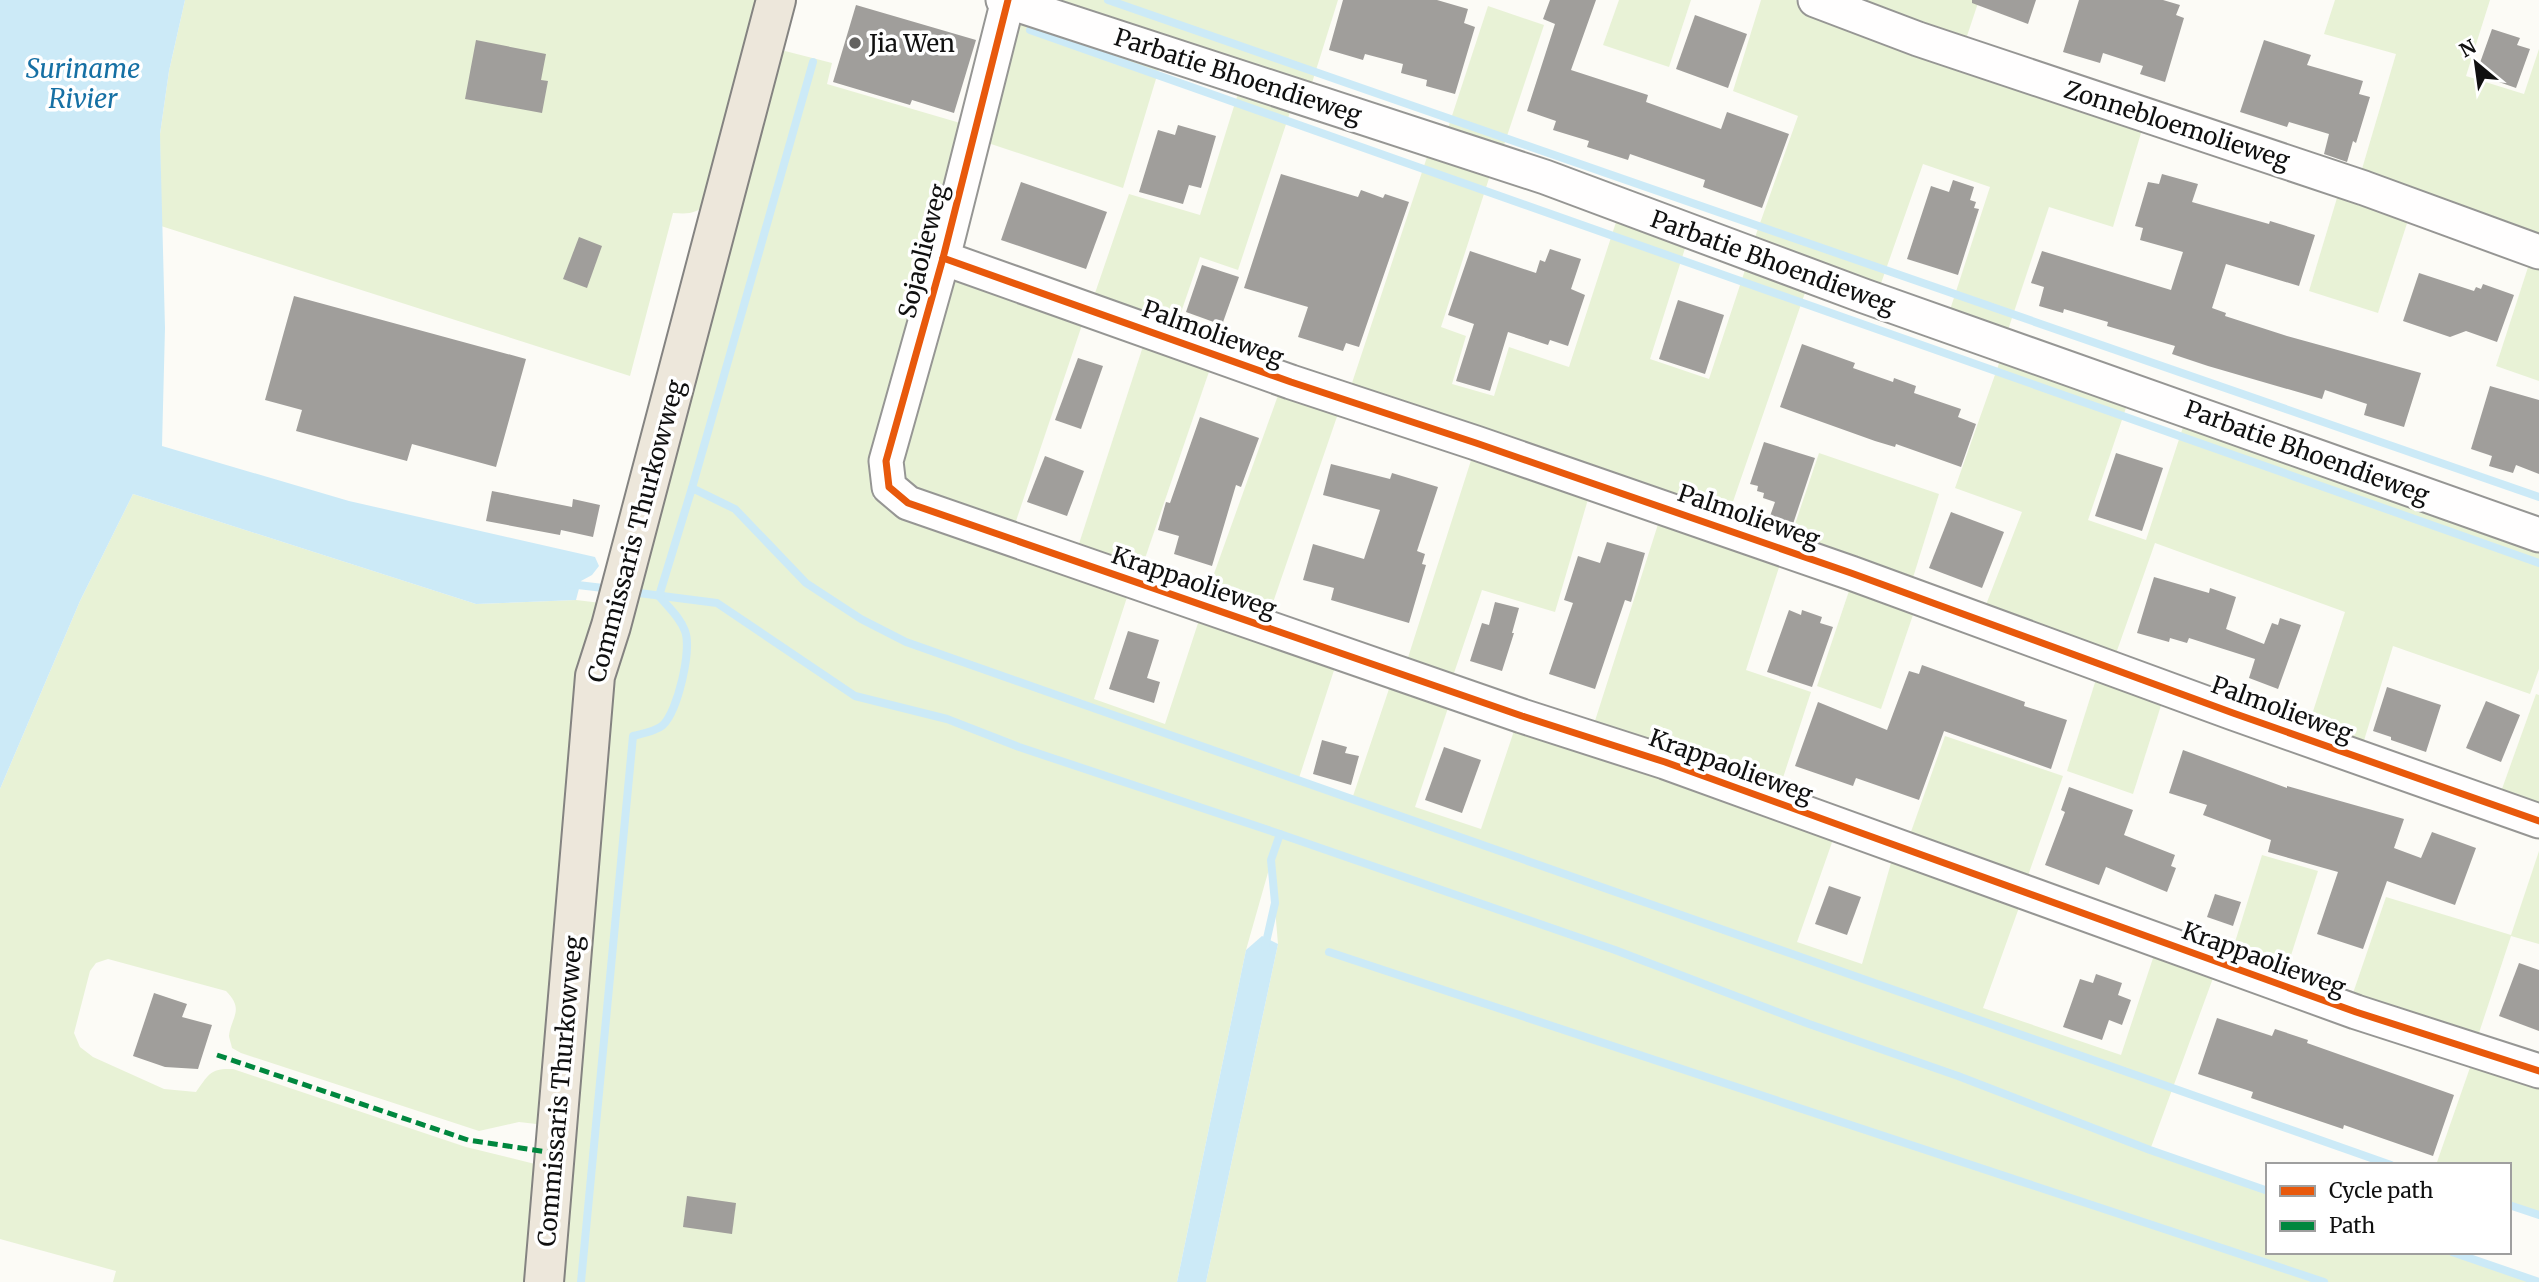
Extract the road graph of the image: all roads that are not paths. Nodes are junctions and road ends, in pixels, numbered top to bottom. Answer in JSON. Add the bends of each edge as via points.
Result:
{"nodes":[{"id":1,"x":776,"y":0,"type":"edge"},
{"id":2,"x":1006,"y":0,"type":"edge"},
{"id":3,"x":1815,"y":0,"type":"edge"},
{"id":4,"x":2539,"y":252,"type":"edge"},
{"id":5,"x":943,"y":258,"type":"junction"},
{"id":6,"x":908,"y":503,"type":"joint"},
{"id":7,"x":2539,"y":535,"type":"edge"},
{"id":8,"x":2539,"y":821,"type":"edge"},
{"id":9,"x":2539,"y":1071,"type":"edge"},
{"id":10,"x":544,"y":1282,"type":"edge"}],
"edges":[{"from":1,"to":10,"type":"main road","name":"Commissaris Thurkowweg","via":[[595,676]]},
{"from":2,"to":5,"type":"street","name":"Sojaolieweg"},
{"from":2,"to":7,"type":"street","name":"Parbatie Bhoendieweg","via":[[1545,177],[1864,296]]},
{"from":3,"to":4,"type":"street","name":"Zonnebloemolieweg"},
{"from":5,"to":6,"type":"street","name":"Sojaolieweg","via":[[886,461],[888,487]]},
{"from":5,"to":8,"type":"street","name":"Palmolieweg","via":[[1825,563]]},
{"from":6,"to":9,"type":"street","name":"Krappaolieweg","via":[[1665,762],[2356,1012]]}]}
